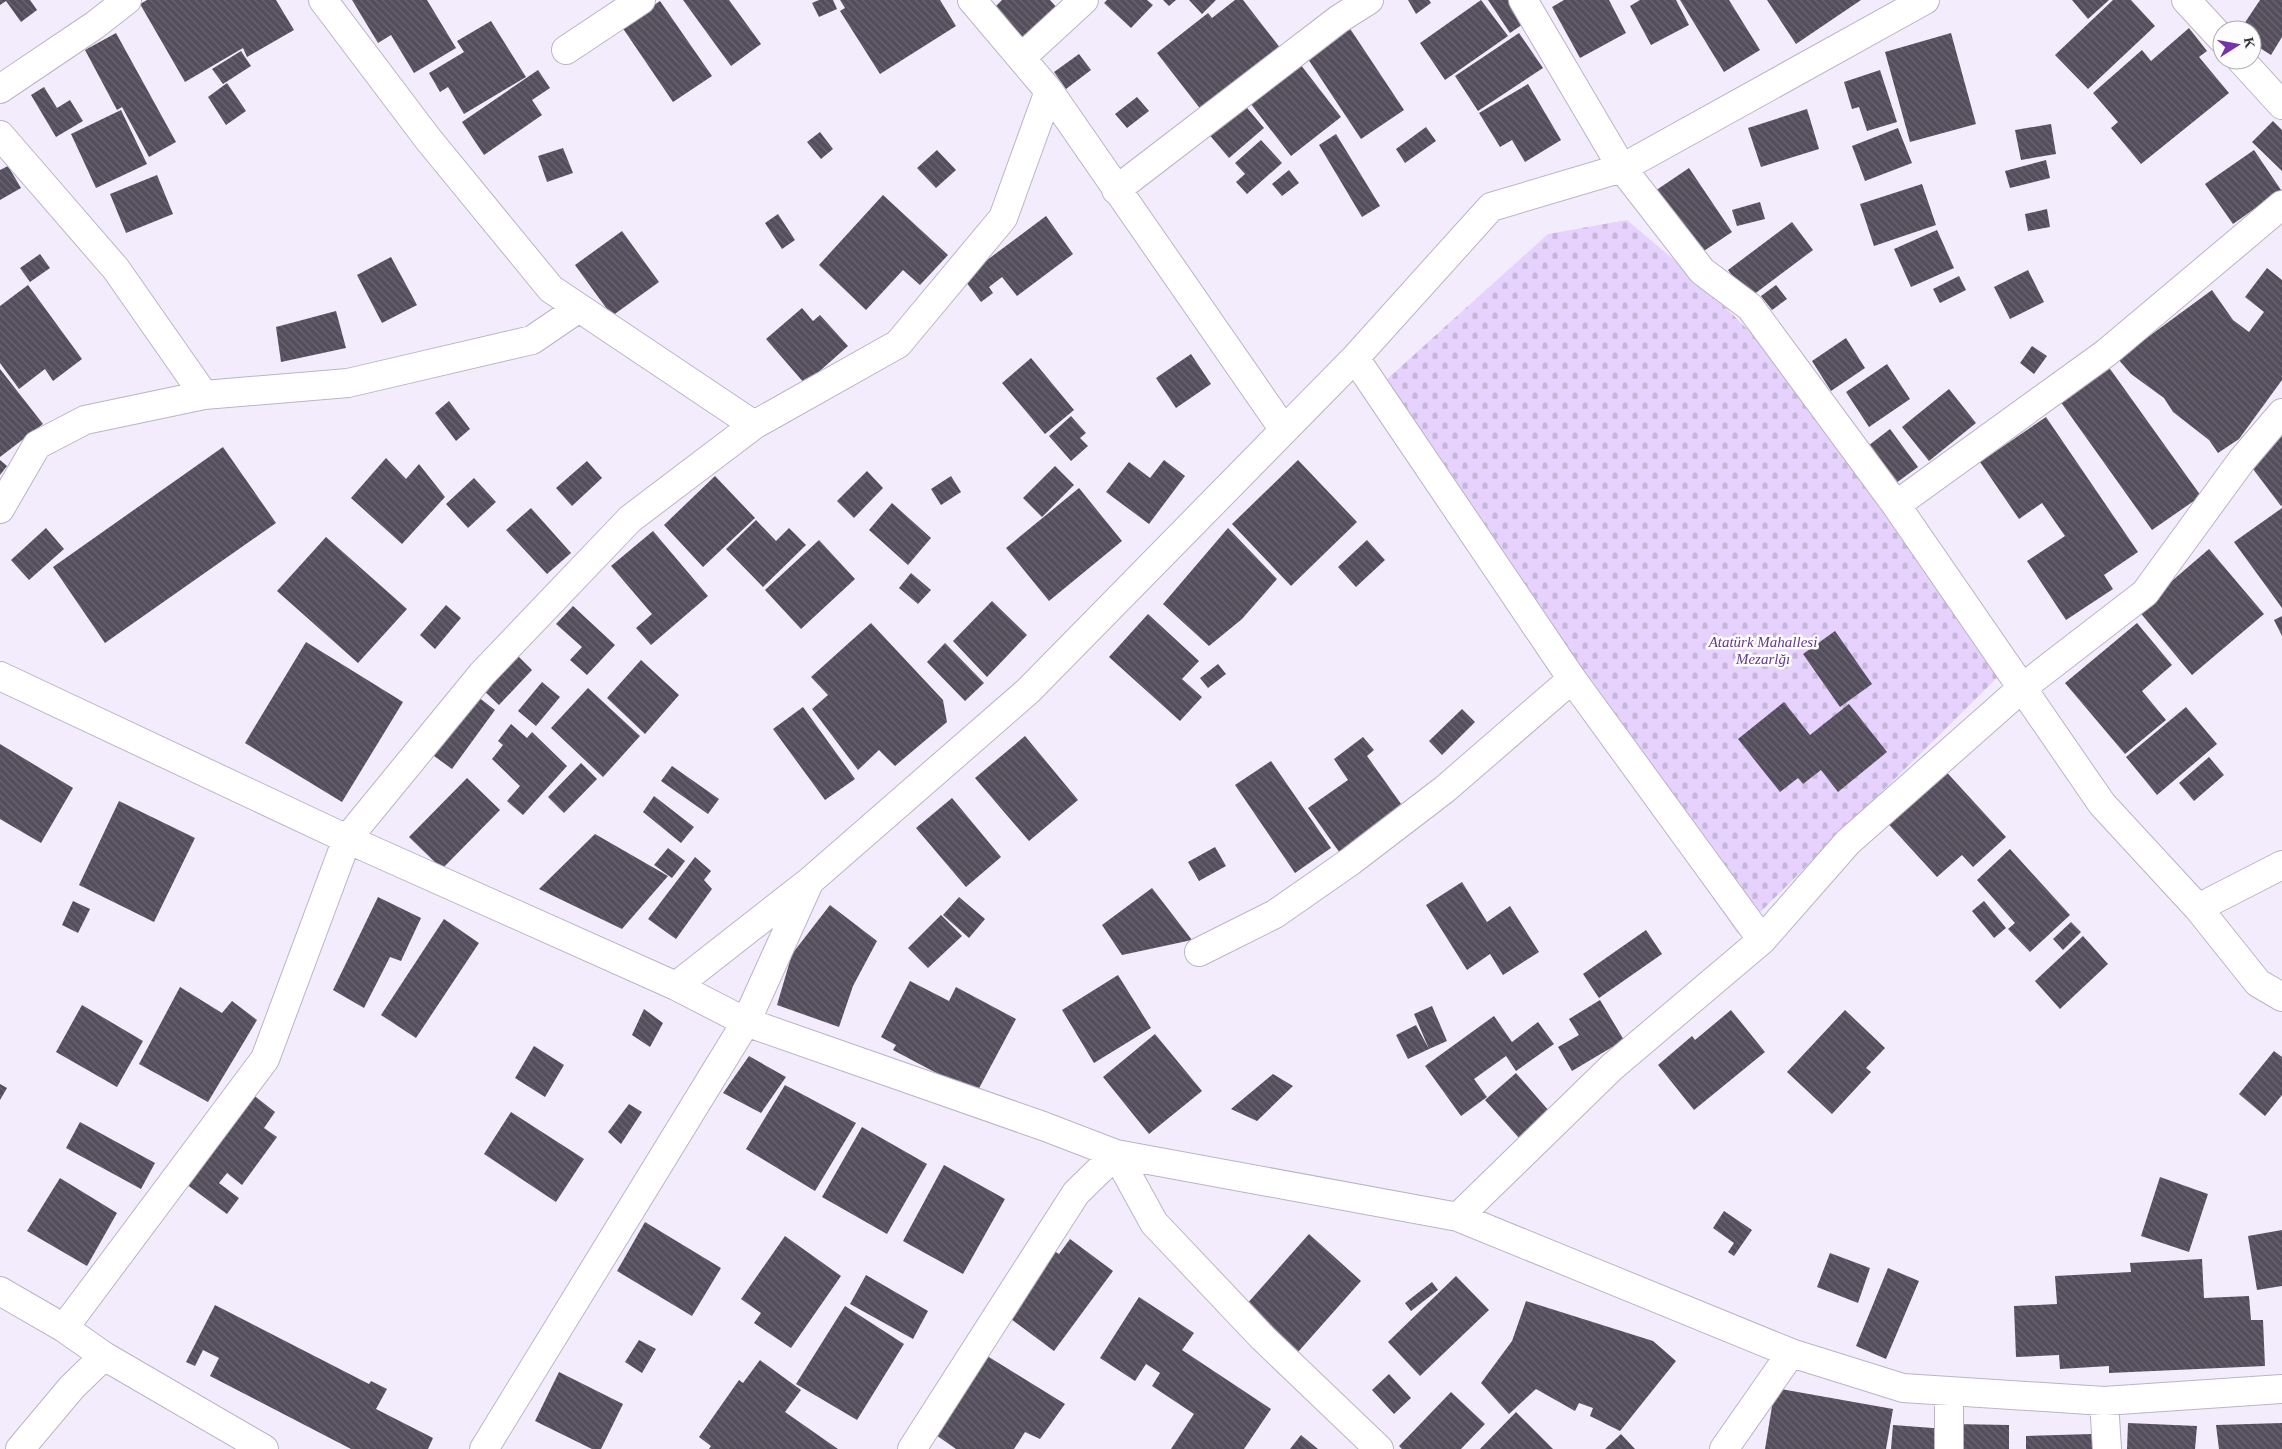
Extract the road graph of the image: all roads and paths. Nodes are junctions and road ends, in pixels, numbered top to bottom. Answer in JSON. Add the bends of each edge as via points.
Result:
{"nodes":[{"id":1,"x":127,"y":0,"type":"edge"},
{"id":2,"x":323,"y":0,"type":"edge"},
{"id":3,"x":641,"y":0,"type":"edge"},
{"id":4,"x":972,"y":0,"type":"edge"},
{"id":5,"x":1084,"y":0,"type":"edge"},
{"id":6,"x":1369,"y":0,"type":"edge"},
{"id":7,"x":1524,"y":0,"type":"edge"},
{"id":8,"x":1924,"y":0,"type":"edge"},
{"id":9,"x":2186,"y":0,"type":"edge"},
{"id":10,"x":1331,"y":9,"type":"edge"},
{"id":11,"x":2212,"y":28,"type":"edge"},
{"id":12,"x":566,"y":50,"type":"dead end"},
{"id":13,"x":1021,"y":58,"type":"junction"},
{"id":14,"x":2250,"y":70,"type":"edge"},
{"id":15,"x":0,"y":89,"type":"edge"},
{"id":16,"x":1049,"y":92,"type":"junction"},
{"id":17,"x":2282,"y":105,"type":"edge"},
{"id":18,"x":0,"y":135,"type":"edge"},
{"id":19,"x":1622,"y":168,"type":"junction"},
{"id":20,"x":1116,"y":190,"type":"junction"},
{"id":21,"x":2282,"y":205,"type":"edge"},
{"id":22,"x":579,"y":308,"type":"junction"},
{"id":23,"x":1355,"y":358,"type":"junction"},
{"id":24,"x":204,"y":394,"type":"junction"},
{"id":25,"x":2282,"y":413,"type":"edge"},
{"id":26,"x":754,"y":425,"type":"junction"},
{"id":27,"x":1284,"y":430,"type":"junction"},
{"id":28,"x":1896,"y":505,"type":"junction"},
{"id":29,"x":0,"y":509,"type":"edge"},
{"id":30,"x":0,"y":676,"type":"edge"},
{"id":31,"x":1572,"y":679,"type":"junction"},
{"id":32,"x":2022,"y":688,"type":"junction"},
{"id":33,"x":347,"y":839,"type":"junction"},
{"id":34,"x":2282,"y":864,"type":"edge"},
{"id":35,"x":810,"y":881,"type":"junction"},
{"id":36,"x":2198,"y":908,"type":"junction"},
{"id":37,"x":1762,"y":940,"type":"junction"},
{"id":38,"x":1199,"y":952,"type":"dead end"},
{"id":39,"x":676,"y":986,"type":"junction"},
{"id":40,"x":2282,"y":997,"type":"edge"},
{"id":41,"x":746,"y":1022,"type":"junction"},
{"id":42,"x":1116,"y":1154,"type":"junction"},
{"id":43,"x":1458,"y":1217,"type":"junction"},
{"id":44,"x":0,"y":1291,"type":"edge"},
{"id":45,"x":64,"y":1328,"type":"junction"},
{"id":46,"x":1791,"y":1353,"type":"junction"},
{"id":47,"x":104,"y":1356,"type":"junction"},
{"id":48,"x":2282,"y":1389,"type":"edge"},
{"id":49,"x":1949,"y":1391,"type":"junction"},
{"id":50,"x":2104,"y":1401,"type":"junction"},
{"id":51,"x":20,"y":1449,"type":"edge"},
{"id":52,"x":264,"y":1449,"type":"edge"},
{"id":53,"x":484,"y":1449,"type":"edge"},
{"id":54,"x":912,"y":1449,"type":"edge"},
{"id":55,"x":1379,"y":1449,"type":"edge"},
{"id":56,"x":1724,"y":1449,"type":"edge"},
{"id":57,"x":1949,"y":1449,"type":"edge"},
{"id":58,"x":2107,"y":1449,"type":"edge"}],
"edges":[{"from":1,"to":15,"type":"street"},
{"from":2,"to":22,"type":"street","via":[[428,139],[551,289]]},
{"from":3,"to":12,"type":"street"},
{"from":4,"to":13,"type":"street"},
{"from":5,"to":13,"type":"street"},
{"from":6,"to":10,"type":"street"},
{"from":7,"to":19,"type":"street"},
{"from":8,"to":19,"type":"street"},
{"from":9,"to":11,"type":"street"},
{"from":10,"to":20,"type":"street"},
{"from":13,"to":16,"type":"street"},
{"from":14,"to":17,"type":"street"},
{"from":16,"to":20,"type":"street"},
{"from":16,"to":26,"type":"street","via":[[1003,218],[898,344]]},
{"from":18,"to":24,"type":"street","via":[[116,269]]},
{"from":19,"to":23,"type":"street","via":[[1491,207]]},
{"from":19,"to":28,"type":"street","via":[[1702,271],[1750,307]]},
{"from":20,"to":27,"type":"street"},
{"from":21,"to":28,"type":"street","via":[[2106,353]]},
{"from":22,"to":24,"type":"street","via":[[532,340],[348,383]]},
{"from":22,"to":26,"type":"street"},
{"from":23,"to":27,"type":"street"},
{"from":23,"to":31,"type":"street"},
{"from":24,"to":29,"type":"street","via":[[85,420],[38,445]]},
{"from":25,"to":32,"type":"street","via":[[2242,460],[2145,593]]},
{"from":26,"to":33,"type":"street","via":[[630,519],[482,674]]},
{"from":27,"to":35,"type":"street","via":[[1028,691]]},
{"from":28,"to":32,"type":"street"},
{"from":30,"to":33,"type":"street"},
{"from":31,"to":37,"type":"street"},
{"from":31,"to":38,"type":"street","via":[[1445,789],[1351,861],[1274,914]]},
{"from":32,"to":36,"type":"street","via":[[2102,804]]},
{"from":32,"to":37,"type":"street","via":[[1848,842]]},
{"from":33,"to":39,"type":"street"},
{"from":33,"to":45,"type":"street","via":[[264,1059]]},
{"from":34,"to":36,"type":"street"},
{"from":35,"to":39,"type":"street"},
{"from":35,"to":41,"type":"street"},
{"from":36,"to":40,"type":"street","via":[[2258,983]]},
{"from":37,"to":43,"type":"street","via":[[1612,1067]]},
{"from":39,"to":41,"type":"street"},
{"from":41,"to":42,"type":"street"},
{"from":41,"to":53,"type":"street"},
{"from":42,"to":43,"type":"street"},
{"from":42,"to":54,"type":"street","via":[[1076,1193]]},
{"from":42,"to":55,"type":"street","via":[[1154,1223],[1263,1338]]},
{"from":43,"to":46,"type":"street"},
{"from":44,"to":45,"type":"street"},
{"from":45,"to":47,"type":"street"},
{"from":46,"to":49,"type":"street","via":[[1902,1388]]},
{"from":46,"to":56,"type":"street"},
{"from":47,"to":51,"type":"street","via":[[72,1387]]},
{"from":47,"to":52,"type":"street"},
{"from":48,"to":50,"type":"street"},
{"from":49,"to":50,"type":"street"},
{"from":49,"to":57,"type":"street"},
{"from":50,"to":58,"type":"street"}]}
